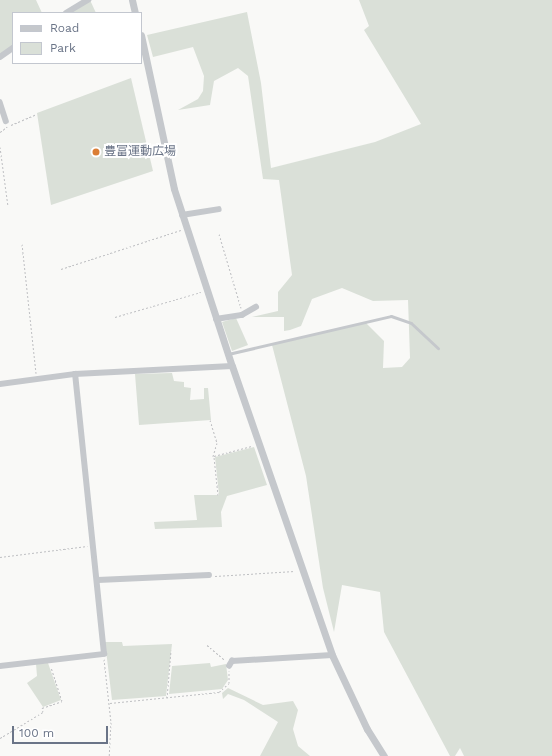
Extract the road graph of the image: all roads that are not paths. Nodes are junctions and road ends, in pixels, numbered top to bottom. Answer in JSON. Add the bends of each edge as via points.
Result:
{"nodes":[{"id":1,"x":88,"y":0,"type":"edge"},
{"id":2,"x":132,"y":0,"type":"edge"},
{"id":3,"x":68,"y":12,"type":"edge"},
{"id":4,"x":135,"y":12,"type":"edge"},
{"id":5,"x":142,"y":39,"type":"edge"},
{"id":6,"x":12,"y":49,"type":"edge"},
{"id":7,"x":0,"y":57,"type":"edge"},
{"id":8,"x":0,"y":102,"type":"edge"},
{"id":9,"x":6,"y":121,"type":"dead end"},
{"id":10,"x":219,"y":209,"type":"dead end"},
{"id":11,"x":182,"y":215,"type":"junction"},
{"id":12,"x":256,"y":307,"type":"dead end"},
{"id":13,"x":216,"y":318,"type":"junction"},
{"id":14,"x":438,"y":348,"type":"dead end"},
{"id":15,"x":228,"y":354,"type":"junction"},
{"id":16,"x":232,"y":366,"type":"junction"},
{"id":17,"x":75,"y":374,"type":"junction"},
{"id":18,"x":0,"y":384,"type":"edge"},
{"id":19,"x":208,"y":575,"type":"road end"},
{"id":20,"x":98,"y":580,"type":"junction"},
{"id":21,"x":332,"y":655,"type":"junction"},
{"id":22,"x":229,"y":664,"type":"road end"},
{"id":23,"x":0,"y":666,"type":"edge"},
{"id":24,"x":384,"y":756,"type":"edge"}],
"edges":[{"from":1,"to":3,"type":"street"},
{"from":2,"to":4,"type":"street"},
{"from":5,"to":11,"type":"street"},
{"from":6,"to":7,"type":"street"},
{"from":8,"to":9,"type":"street"},
{"from":10,"to":11,"type":"street"},
{"from":11,"to":13,"type":"street"},
{"from":12,"to":13,"type":"street","via":[[242,315]]},
{"from":13,"to":15,"type":"street"},
{"from":14,"to":15,"type":"lane","via":[[412,323],[391,316]]},
{"from":15,"to":16,"type":"street"},
{"from":16,"to":17,"type":"street"},
{"from":16,"to":21,"type":"street"},
{"from":17,"to":18,"type":"street"},
{"from":17,"to":20,"type":"street"},
{"from":19,"to":20,"type":"street"},
{"from":20,"to":23,"type":"street","via":[[104,654]]},
{"from":21,"to":22,"type":"street"},
{"from":21,"to":24,"type":"street","via":[[367,729]]}]}
